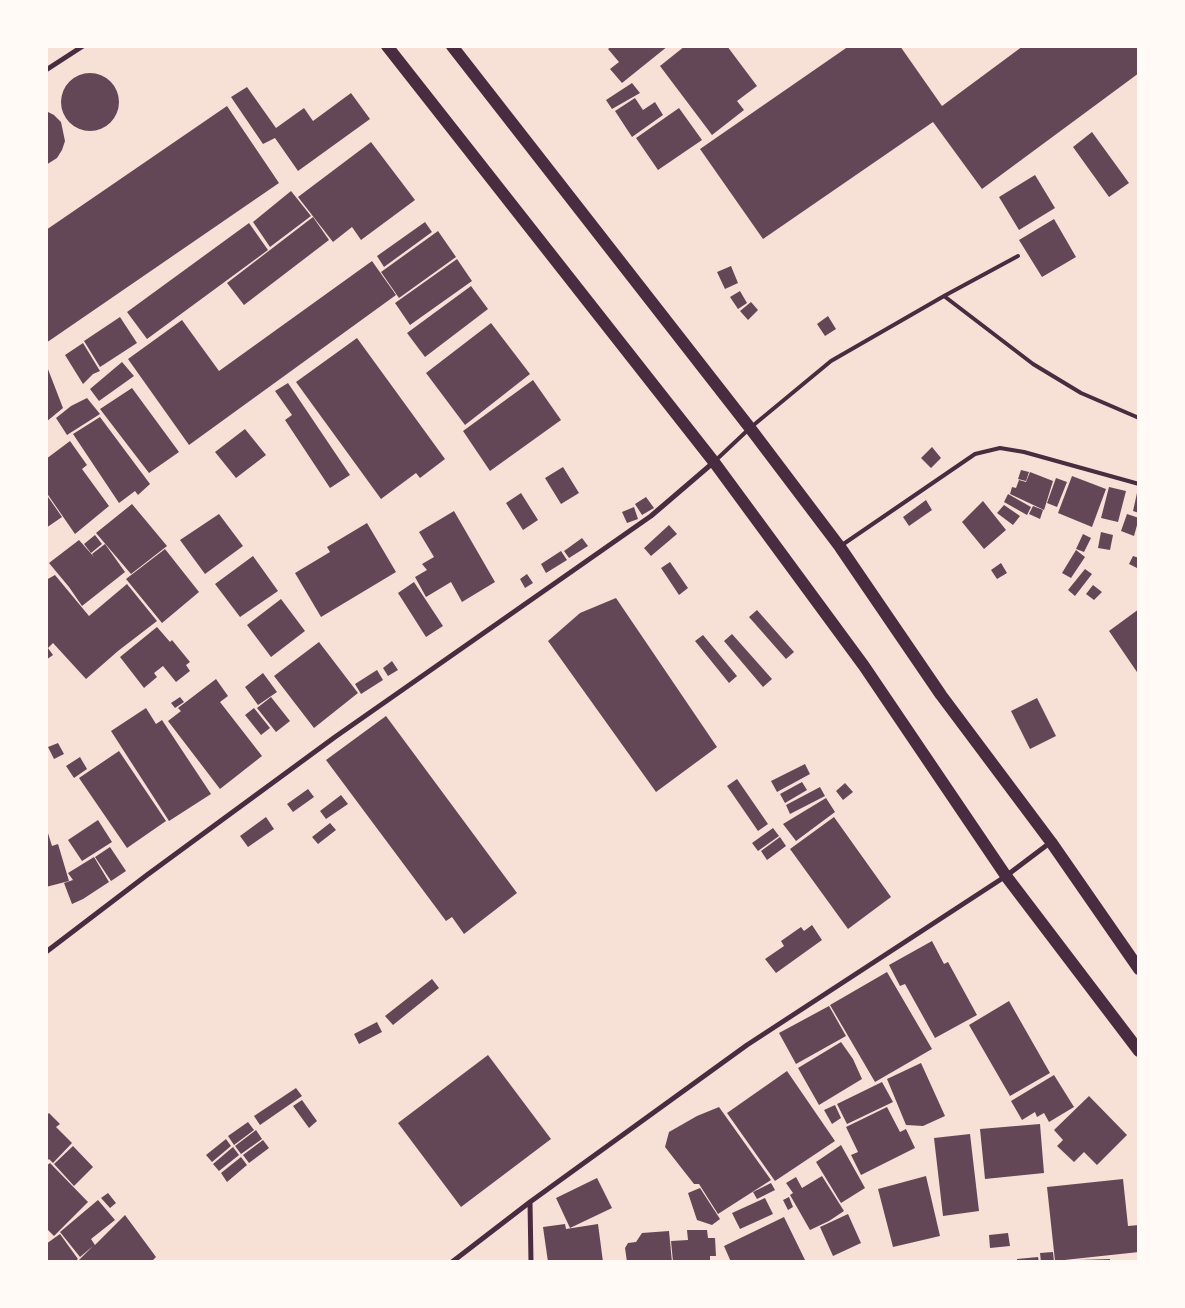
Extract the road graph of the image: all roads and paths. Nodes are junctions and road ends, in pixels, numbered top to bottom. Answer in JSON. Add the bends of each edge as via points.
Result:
{"nodes":[{"id":1,"x":83,"y":46,"type":"edge"},
{"id":2,"x":387,"y":46,"type":"edge"},
{"id":3,"x":452,"y":46,"type":"edge"},
{"id":4,"x":46,"y":70,"type":"edge"},
{"id":5,"x":1018,"y":256,"type":"dead end"},
{"id":6,"x":944,"y":296,"type":"junction"},
{"id":7,"x":1139,"y":418,"type":"edge"},
{"id":8,"x":750,"y":428,"type":"junction"},
{"id":9,"x":714,"y":462,"type":"junction"},
{"id":10,"x":1139,"y":484,"type":"edge"},
{"id":11,"x":840,"y":547,"type":"junction"},
{"id":12,"x":1051,"y":842,"type":"junction"},
{"id":13,"x":1006,"y":876,"type":"junction"},
{"id":14,"x":46,"y":952,"type":"edge"},
{"id":15,"x":1139,"y":969,"type":"edge"},
{"id":16,"x":1139,"y":1051,"type":"edge"},
{"id":17,"x":530,"y":1202,"type":"junction"},
{"id":18,"x":452,"y":1262,"type":"edge"},
{"id":19,"x":531,"y":1262,"type":"edge"}],
"edges":[{"from":1,"to":4,"type":"street"},
{"from":2,"to":9,"type":"main road"},
{"from":3,"to":8,"type":"main road"},
{"from":5,"to":6,"type":"lane"},
{"from":6,"to":7,"type":"lane","via":[[1033,364],[1081,393]]},
{"from":6,"to":8,"type":"lane","via":[[831,361]]},
{"from":8,"to":9,"type":"lane"},
{"from":8,"to":11,"type":"main road"},
{"from":9,"to":13,"type":"main road","via":[[864,666]]},
{"from":9,"to":14,"type":"street","via":[[651,516],[335,737]]},
{"from":10,"to":11,"type":"lane","via":[[1000,448],[975,454]]},
{"from":11,"to":12,"type":"main road","via":[[941,695]]},
{"from":12,"to":13,"type":"street"},
{"from":12,"to":15,"type":"main road"},
{"from":13,"to":16,"type":"main road"},
{"from":13,"to":17,"type":"street","via":[[747,1045]]},
{"from":17,"to":18,"type":"street"},
{"from":17,"to":19,"type":"street"}]}
